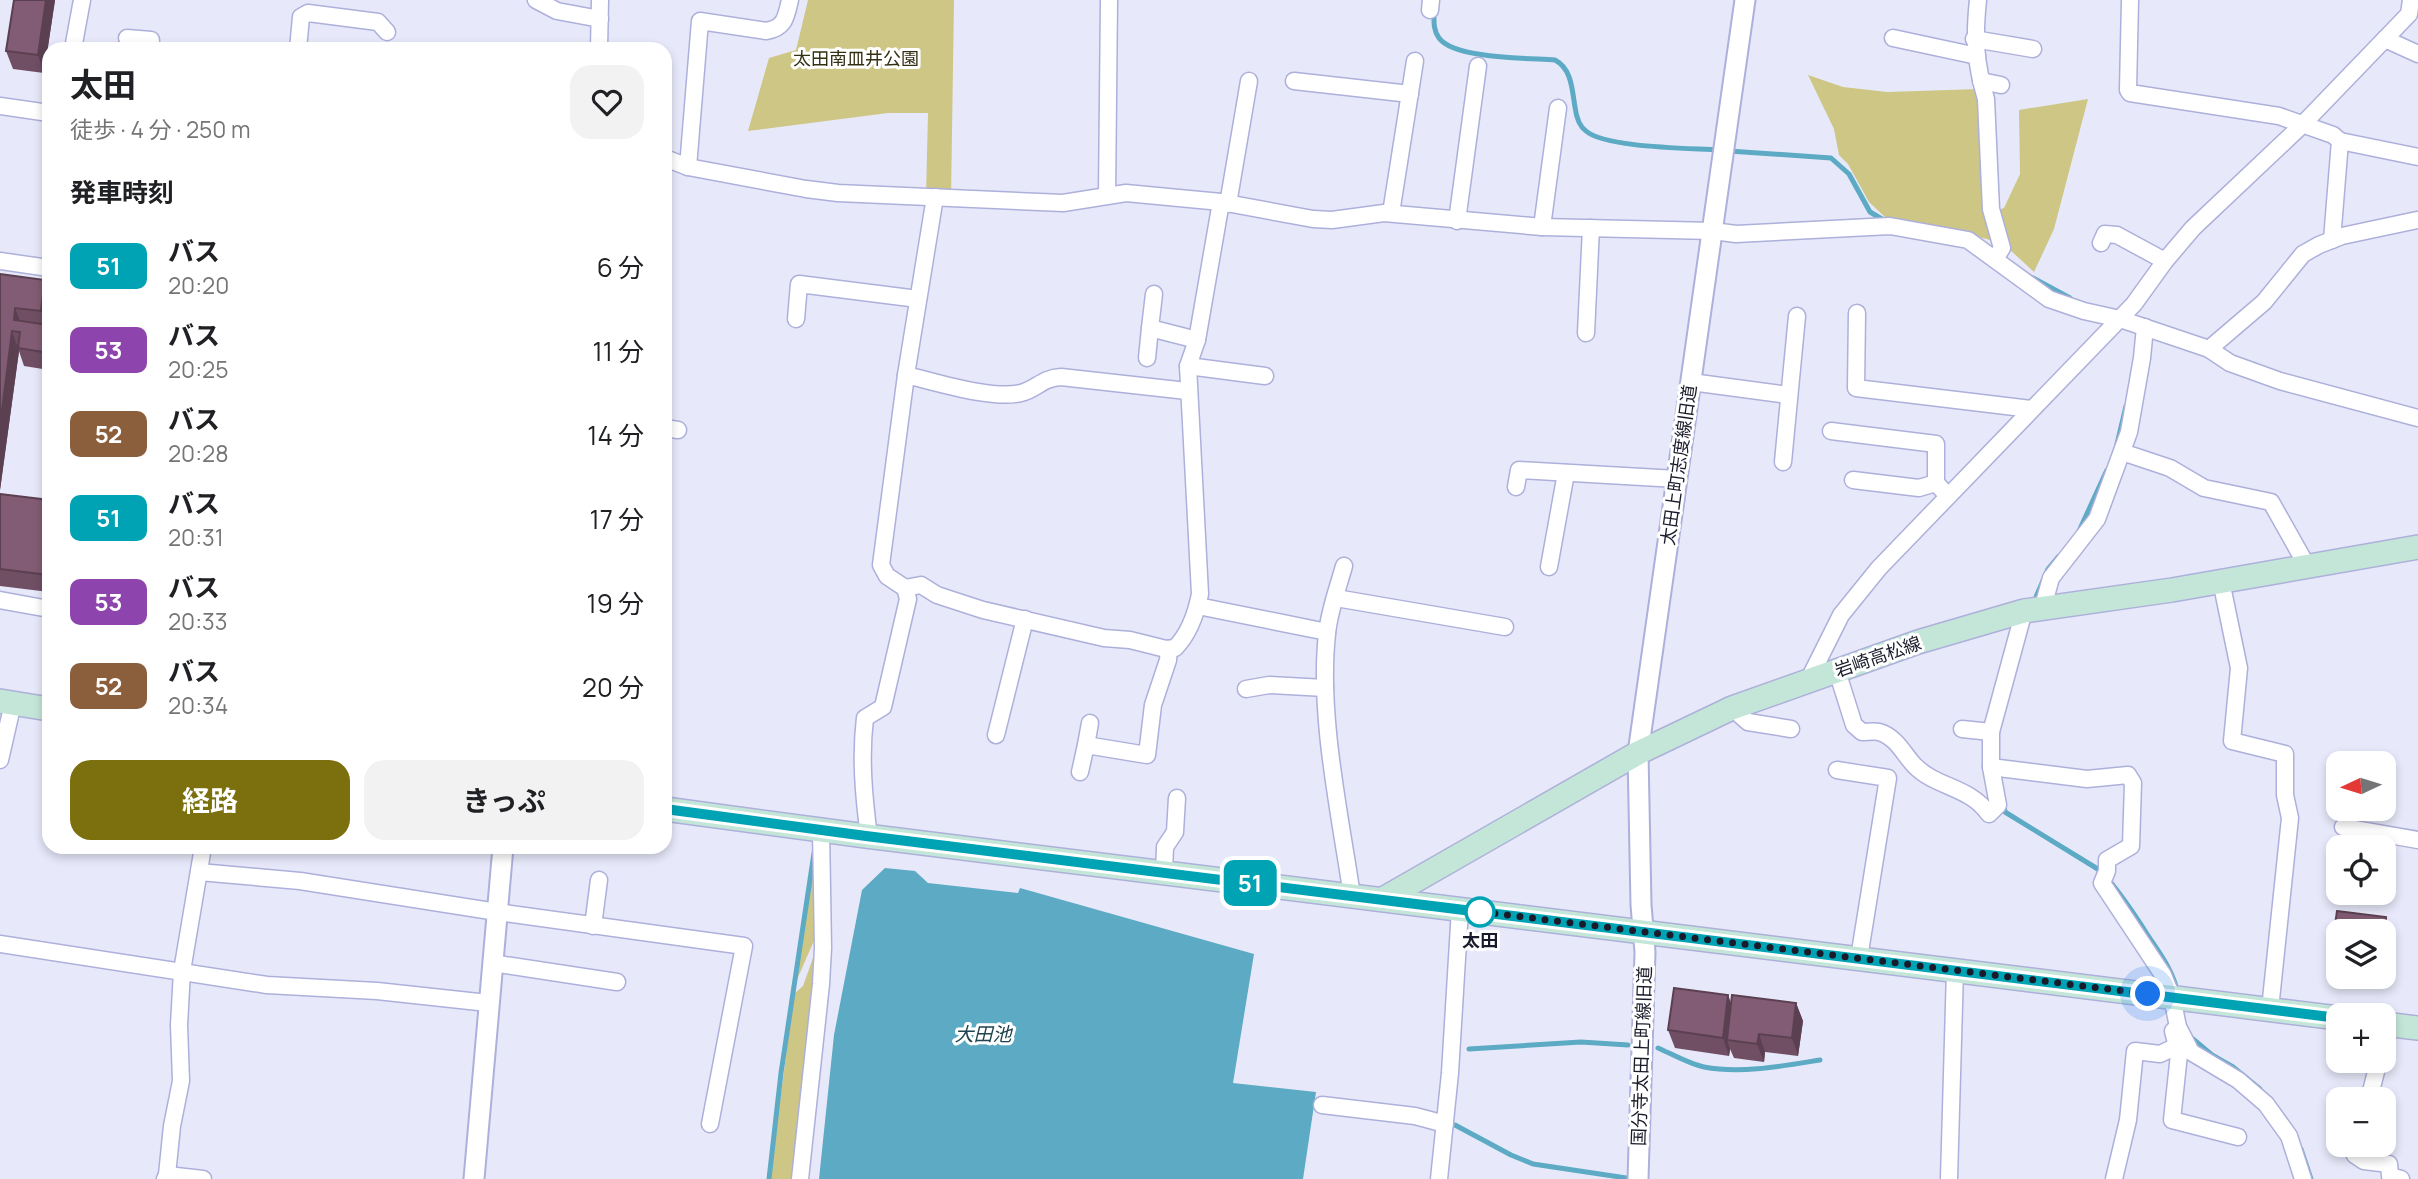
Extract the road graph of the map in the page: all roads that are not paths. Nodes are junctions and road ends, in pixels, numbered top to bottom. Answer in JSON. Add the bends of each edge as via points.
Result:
{"nodes":[{"id":1,"x":82,"y":0,"type":"edge"},
{"id":2,"x":302,"y":0,"type":"edge"},
{"id":3,"x":536,"y":0,"type":"edge"},
{"id":4,"x":600,"y":0,"type":"edge"},
{"id":5,"x":790,"y":0,"type":"edge"},
{"id":6,"x":1109,"y":0,"type":"edge"},
{"id":7,"x":1745,"y":0,"type":"edge"},
{"id":8,"x":1978,"y":0,"type":"edge"},
{"id":9,"x":2130,"y":0,"type":"edge"},
{"id":10,"x":2411,"y":0,"type":"edge"},
{"id":11,"x":301,"y":17,"type":"junction"},
{"id":12,"x":600,"y":19,"type":"junction"},
{"id":13,"x":387,"y":32,"type":"dead end"},
{"id":14,"x":127,"y":38,"type":"dead end"},
{"id":15,"x":1893,"y":38,"type":"dead end"},
{"id":16,"x":2385,"y":38,"type":"junction"},
{"id":17,"x":1974,"y":39,"type":"junction"},
{"id":18,"x":74,"y":42,"type":"edge"},
{"id":19,"x":151,"y":42,"type":"edge"},
{"id":20,"x":299,"y":42,"type":"edge"},
{"id":21,"x":598,"y":42,"type":"edge"},
{"id":22,"x":2034,"y":49,"type":"dead end"},
{"id":23,"x":2418,"y":54,"type":"edge"},
{"id":24,"x":1977,"y":56,"type":"junction"},
{"id":25,"x":1415,"y":61,"type":"dead end"},
{"id":26,"x":1478,"y":66,"type":"dead end"},
{"id":27,"x":1249,"y":81,"type":"dead end"},
{"id":28,"x":1294,"y":81,"type":"dead end"},
{"id":29,"x":1981,"y":81,"type":"junction"},
{"id":30,"x":2001,"y":85,"type":"dead end"},
{"id":31,"x":1409,"y":94,"type":"junction"},
{"id":32,"x":0,"y":106,"type":"edge"},
{"id":33,"x":1558,"y":108,"type":"dead end"},
{"id":34,"x":42,"y":112,"type":"edge"},
{"id":35,"x":2302,"y":125,"type":"junction"},
{"id":36,"x":2340,"y":141,"type":"junction"},
{"id":37,"x":2418,"y":157,"type":"edge"},
{"id":38,"x":672,"y":161,"type":"edge"},
{"id":39,"x":688,"y":167,"type":"junction"},
{"id":40,"x":1107,"y":195,"type":"junction"},
{"id":41,"x":935,"y":197,"type":"junction"},
{"id":42,"x":1225,"y":203,"type":"junction"},
{"id":43,"x":1391,"y":213,"type":"junction"},
{"id":44,"x":2417,"y":220,"type":"edge"},
{"id":45,"x":1457,"y":221,"type":"junction"},
{"id":46,"x":1542,"y":227,"type":"junction"},
{"id":47,"x":1591,"y":228,"type":"junction"},
{"id":48,"x":1713,"y":231,"type":"junction"},
{"id":49,"x":2332,"y":240,"type":"junction"},
{"id":50,"x":2101,"y":243,"type":"dead end"},
{"id":51,"x":1998,"y":253,"type":"junction"},
{"id":52,"x":0,"y":261,"type":"edge"},
{"id":53,"x":2165,"y":261,"type":"junction"},
{"id":54,"x":42,"y":267,"type":"edge"},
{"id":55,"x":1154,"y":294,"type":"dead end"},
{"id":56,"x":918,"y":299,"type":"junction"},
{"id":57,"x":1857,"y":313,"type":"dead end"},
{"id":58,"x":1797,"y":316,"type":"dead end"},
{"id":59,"x":2120,"y":319,"type":"junction"},
{"id":60,"x":796,"y":320,"type":"dead end"},
{"id":61,"x":2145,"y":327,"type":"junction"},
{"id":62,"x":1150,"y":328,"type":"junction"},
{"id":63,"x":1586,"y":333,"type":"dead end"},
{"id":64,"x":1196,"y":340,"type":"junction"},
{"id":65,"x":2209,"y":349,"type":"junction"},
{"id":66,"x":1147,"y":358,"type":"dead end"},
{"id":67,"x":1188,"y":366,"type":"junction"},
{"id":68,"x":906,"y":375,"type":"junction"},
{"id":69,"x":1265,"y":376,"type":"dead end"},
{"id":70,"x":1691,"y":382,"type":"junction"},
{"id":71,"x":1188,"y":391,"type":"junction"},
{"id":72,"x":1788,"y":396,"type":"junction"},
{"id":73,"x":2031,"y":409,"type":"junction"},
{"id":74,"x":2418,"y":418,"type":"edge"},
{"id":75,"x":1831,"y":431,"type":"dead end"},
{"id":76,"x":2122,"y":452,"type":"junction"},
{"id":77,"x":1783,"y":462,"type":"dead end"},
{"id":78,"x":1566,"y":473,"type":"junction"},
{"id":79,"x":1677,"y":479,"type":"junction"},
{"id":80,"x":1853,"y":480,"type":"dead end"},
{"id":81,"x":1936,"y":483,"type":"junction"},
{"id":82,"x":1516,"y":487,"type":"dead end"},
{"id":83,"x":1948,"y":496,"type":"junction"},
{"id":84,"x":2418,"y":547,"type":"edge"},
{"id":85,"x":1344,"y":566,"type":"dead end"},
{"id":86,"x":2306,"y":566,"type":"junction"},
{"id":87,"x":1549,"y":567,"type":"dead end"},
{"id":88,"x":2221,"y":581,"type":"junction"},
{"id":89,"x":905,"y":588,"type":"junction"},
{"id":90,"x":1336,"y":598,"type":"junction"},
{"id":91,"x":0,"y":600,"type":"edge"},
{"id":92,"x":1198,"y":606,"type":"junction"},
{"id":93,"x":42,"y":608,"type":"edge"},
{"id":94,"x":2033,"y":610,"type":"junction"},
{"id":95,"x":1025,"y":619,"type":"junction"},
{"id":96,"x":1505,"y":627,"type":"dead end"},
{"id":97,"x":1327,"y":632,"type":"junction"},
{"id":98,"x":1169,"y":649,"type":"junction"},
{"id":99,"x":1837,"y":671,"type":"junction"},
{"id":100,"x":1808,"y":681,"type":"junction"},
{"id":101,"x":1325,"y":688,"type":"junction"},
{"id":102,"x":1245,"y":689,"type":"dead end"},
{"id":103,"x":6,"y":702,"type":"edge"},
{"id":104,"x":42,"y":708,"type":"edge"},
{"id":105,"x":1732,"y":708,"type":"junction"},
{"id":106,"x":1090,"y":723,"type":"dead end"},
{"id":107,"x":1791,"y":729,"type":"dead end"},
{"id":108,"x":1962,"y":729,"type":"dead end"},
{"id":109,"x":1991,"y":732,"type":"junction"},
{"id":110,"x":996,"y":735,"type":"dead end"},
{"id":111,"x":1086,"y":745,"type":"junction"},
{"id":112,"x":1638,"y":753,"type":"junction"},
{"id":113,"x":0,"y":760,"type":"edge"},
{"id":114,"x":1991,"y":767,"type":"junction"},
{"id":115,"x":1838,"y":770,"type":"dead end"},
{"id":116,"x":1080,"y":772,"type":"dead end"},
{"id":117,"x":1177,"y":798,"type":"dead end"},
{"id":118,"x":672,"y":810,"type":"edge"},
{"id":119,"x":2343,"y":827,"type":"dead end"},
{"id":120,"x":821,"y":830,"type":"junction"},
{"id":121,"x":869,"y":837,"type":"junction"},
{"id":122,"x":2418,"y":841,"type":"edge"},
{"id":123,"x":203,"y":854,"type":"edge"},
{"id":124,"x":502,"y":854,"type":"edge"},
{"id":125,"x":199,"y":872,"type":"junction"},
{"id":126,"x":1164,"y":873,"type":"junction"},
{"id":127,"x":599,"y":880,"type":"dead end"},
{"id":128,"x":1352,"y":895,"type":"junction"},
{"id":129,"x":1383,"y":899,"type":"junction"},
{"id":130,"x":1460,"y":909,"type":"junction"},
{"id":131,"x":497,"y":912,"type":"junction"},
{"id":132,"x":593,"y":926,"type":"junction"},
{"id":133,"x":1642,"y":932,"type":"junction"},
{"id":134,"x":0,"y":944,"type":"edge"},
{"id":135,"x":1859,"y":958,"type":"junction"},
{"id":136,"x":492,"y":962,"type":"junction"},
{"id":137,"x":1955,"y":970,"type":"junction"},
{"id":138,"x":181,"y":971,"type":"junction"},
{"id":139,"x":617,"y":982,"type":"dead end"},
{"id":140,"x":2175,"y":997,"type":"junction"},
{"id":141,"x":488,"y":1003,"type":"junction"},
{"id":142,"x":2270,"y":1009,"type":"junction"},
{"id":143,"x":2326,"y":1016,"type":"edge"},
{"id":144,"x":2418,"y":1028,"type":"edge"},
{"id":145,"x":2396,"y":1029,"type":"edge"},
{"id":146,"x":2177,"y":1046,"type":"junction"},
{"id":147,"x":1322,"y":1105,"type":"dead end"},
{"id":148,"x":710,"y":1124,"type":"dead end"},
{"id":149,"x":1445,"y":1124,"type":"junction"},
{"id":150,"x":2238,"y":1137,"type":"dead end"},
{"id":151,"x":2359,"y":1157,"type":"edge"},
{"id":152,"x":166,"y":1177,"type":"edge"},
{"id":153,"x":1638,"y":1177,"type":"edge"},
{"id":154,"x":204,"y":1179,"type":"edge"},
{"id":155,"x":474,"y":1179,"type":"edge"},
{"id":156,"x":800,"y":1179,"type":"edge"},
{"id":157,"x":1438,"y":1179,"type":"edge"},
{"id":158,"x":1949,"y":1179,"type":"edge"},
{"id":159,"x":2114,"y":1179,"type":"edge"},
{"id":160,"x":2303,"y":1179,"type":"edge"},
{"id":161,"x":2401,"y":1179,"type":"edge"}],
"edges":[{"from":1,"to":18,"type":"street"},
{"from":2,"to":11,"type":"street"},
{"from":3,"to":12,"type":"street","via":[[557,11]]},
{"from":4,"to":12,"type":"street"},
{"from":5,"to":39,"type":"street","via":[[785,22],[776,29],[700,21]]},
{"from":6,"to":40,"type":"street"},
{"from":7,"to":48,"type":"street","name":"太田上町志度線旧道"},
{"from":8,"to":17,"type":"street"},
{"from":9,"to":35,"type":"street","via":[[2130,93],[2279,117]]},
{"from":10,"to":16,"type":"street","via":[[2409,14]]},
{"from":11,"to":13,"type":"street","via":[[308,13],[378,22]]},
{"from":11,"to":20,"type":"street"},
{"from":12,"to":21,"type":"street"},
{"from":14,"to":19,"type":"street"},
{"from":15,"to":24,"type":"street"},
{"from":16,"to":23,"type":"street"},
{"from":16,"to":35,"type":"street"},
{"from":17,"to":22,"type":"street"},
{"from":17,"to":24,"type":"street"},
{"from":24,"to":29,"type":"street"},
{"from":25,"to":31,"type":"street"},
{"from":26,"to":45,"type":"street"},
{"from":27,"to":42,"type":"street"},
{"from":28,"to":31,"type":"street"},
{"from":29,"to":30,"type":"street"},
{"from":29,"to":51,"type":"street"},
{"from":31,"to":43,"type":"street"},
{"from":32,"to":34,"type":"street"},
{"from":33,"to":46,"type":"street"},
{"from":35,"to":36,"type":"street"},
{"from":35,"to":53,"type":"street","via":[[2193,228]]},
{"from":36,"to":37,"type":"street"},
{"from":36,"to":49,"type":"street"},
{"from":38,"to":39,"type":"street"},
{"from":39,"to":41,"type":"street","via":[[827,192]]},
{"from":40,"to":41,"type":"street","via":[[1063,203]]},
{"from":40,"to":42,"type":"street"},
{"from":41,"to":56,"type":"street"},
{"from":42,"to":43,"type":"street","via":[[1313,219]]},
{"from":42,"to":64,"type":"street"},
{"from":43,"to":45,"type":"street"},
{"from":44,"to":49,"type":"street"},
{"from":45,"to":46,"type":"street"},
{"from":46,"to":47,"type":"street"},
{"from":47,"to":48,"type":"street"},
{"from":47,"to":63,"type":"street"},
{"from":48,"to":51,"type":"street","via":[[1736,234],[1889,226],[1968,240]]},
{"from":48,"to":70,"type":"street","name":"太田上町志度線旧道"},
{"from":49,"to":65,"type":"street","via":[[2303,254],[2263,302]]},
{"from":50,"to":53,"type":"street","via":[[2105,234],[2117,235]]},
{"from":51,"to":59,"type":"street","via":[[2049,299]]},
{"from":52,"to":54,"type":"street"},
{"from":53,"to":59,"type":"street"},
{"from":55,"to":62,"type":"street"},
{"from":56,"to":60,"type":"street","via":[[799,284]]},
{"from":56,"to":68,"type":"street"},
{"from":57,"to":73,"type":"street","via":[[1856,388]]},
{"from":58,"to":72,"type":"street"},
{"from":59,"to":61,"type":"street"},
{"from":59,"to":73,"type":"street"},
{"from":61,"to":65,"type":"street"},
{"from":61,"to":76,"type":"street"},
{"from":62,"to":64,"type":"street"},
{"from":62,"to":66,"type":"street"},
{"from":64,"to":67,"type":"street"},
{"from":65,"to":74,"type":"street","via":[[2230,363],[2267,376]]},
{"from":67,"to":69,"type":"street"},
{"from":67,"to":71,"type":"street"},
{"from":68,"to":71,"type":"street","via":[[980,393],[1019,394],[1048,378],[1061,377]]},
{"from":68,"to":89,"type":"street","via":[[881,565],[887,576]]},
{"from":70,"to":72,"type":"street"},
{"from":70,"to":79,"type":"street","name":"太田上町志度線旧道"},
{"from":71,"to":92,"type":"street"},
{"from":72,"to":77,"type":"street"},
{"from":73,"to":83,"type":"street"},
{"from":75,"to":81,"type":"street","via":[[1937,444]]},
{"from":76,"to":86,"type":"street","via":[[2170,468],[2204,488],[2271,502]]},
{"from":76,"to":94,"type":"street","via":[[2097,519],[2051,578]]},
{"from":78,"to":79,"type":"street"},
{"from":78,"to":82,"type":"street","via":[[1519,470]]},
{"from":78,"to":87,"type":"street"},
{"from":79,"to":112,"type":"street","name":"太田上町志度線旧道"},
{"from":80,"to":81,"type":"street","via":[[1919,488]]},
{"from":81,"to":83,"type":"street"},
{"from":83,"to":100,"type":"street","via":[[1841,615]]},
{"from":84,"to":86,"type":"main road","name":"岩崎高松線"},
{"from":85,"to":90,"type":"street"},
{"from":86,"to":88,"type":"main road","name":"岩崎高松線"},
{"from":88,"to":94,"type":"main road","name":"岩崎高松線"},
{"from":88,"to":142,"type":"street","via":[[2239,668],[2232,741],[2285,754],[2290,818]]},
{"from":89,"to":95,"type":"street","via":[[921,585],[937,595]]},
{"from":89,"to":121,"type":"street","via":[[908,599],[883,707],[865,718],[864,798]]},
{"from":90,"to":96,"type":"street"},
{"from":90,"to":97,"type":"street"},
{"from":91,"to":93,"type":"street"},
{"from":92,"to":97,"type":"street"},
{"from":92,"to":98,"type":"street","via":[[1181,642]]},
{"from":94,"to":99,"type":"main road","name":"岩崎高松線","via":[[1918,642]]},
{"from":94,"to":109,"type":"street"},
{"from":95,"to":98,"type":"street"},
{"from":95,"to":110,"type":"street"},
{"from":97,"to":101,"type":"street"},
{"from":98,"to":111,"type":"street","via":[[1153,705],[1147,755]]},
{"from":99,"to":100,"type":"main road","name":"岩崎高松線"},
{"from":99,"to":114,"type":"street","via":[[1854,725],[1890,739],[1916,766],[1971,795],[1989,814],[1998,805]]},
{"from":100,"to":105,"type":"main road","name":"岩崎高松線"},
{"from":101,"to":102,"type":"street","via":[[1269,685]]},
{"from":101,"to":128,"type":"street"},
{"from":103,"to":104,"type":"main road"},
{"from":103,"to":113,"type":"street"},
{"from":105,"to":107,"type":"street","via":[[1748,722]]},
{"from":105,"to":112,"type":"main road","name":"岩崎高松線"},
{"from":106,"to":111,"type":"street"},
{"from":108,"to":109,"type":"street"},
{"from":109,"to":114,"type":"street"},
{"from":111,"to":116,"type":"street"},
{"from":112,"to":129,"type":"main road","name":"岩崎高松線"},
{"from":112,"to":133,"type":"street","name":"太田上町志度線旧道"},
{"from":114,"to":140,"type":"street","via":[[2087,779],[2128,775],[2133,783],[2131,846],[2107,860],[2102,883]]},
{"from":115,"to":135,"type":"street","via":[[1888,778]]},
{"from":117,"to":126,"type":"street","via":[[1175,832],[1166,846]]},
{"from":118,"to":120,"type":"main road"},
{"from":119,"to":122,"type":"street"},
{"from":120,"to":121,"type":"main road"},
{"from":120,"to":156,"type":"street","via":[[821,984]]},
{"from":121,"to":126,"type":"main road"},
{"from":123,"to":125,"type":"street"},
{"from":124,"to":131,"type":"street"},
{"from":125,"to":131,"type":"street","via":[[300,881]]},
{"from":125,"to":138,"type":"street"},
{"from":126,"to":128,"type":"main road"},
{"from":127,"to":132,"type":"street"},
{"from":128,"to":129,"type":"main road"},
{"from":129,"to":130,"type":"main road"},
{"from":130,"to":133,"type":"main road"},
{"from":130,"to":149,"type":"street"},
{"from":131,"to":132,"type":"street"},
{"from":131,"to":136,"type":"street"},
{"from":132,"to":148,"type":"street","via":[[744,946]]},
{"from":133,"to":135,"type":"main road"},
{"from":133,"to":153,"type":"street","name":"国分寺太田上町線旧道"},
{"from":134,"to":138,"type":"street"},
{"from":135,"to":137,"type":"main road"},
{"from":136,"to":139,"type":"street"},
{"from":136,"to":141,"type":"street"},
{"from":137,"to":140,"type":"main road"},
{"from":137,"to":158,"type":"street"},
{"from":138,"to":141,"type":"street","via":[[267,985]]},
{"from":138,"to":152,"type":"street","via":[[181,1081]]},
{"from":140,"to":142,"type":"main road"},
{"from":140,"to":146,"type":"street"},
{"from":140,"to":160,"type":"street","via":[[2178,1027],[2191,1052],[2238,1080],[2266,1104],[2289,1136]]},
{"from":141,"to":155,"type":"street"},
{"from":142,"to":143,"type":"main road"},
{"from":144,"to":145,"type":"main road"},
{"from":146,"to":150,"type":"street","via":[[2172,1120]]},
{"from":146,"to":159,"type":"street","via":[[2160,1054],[2135,1051],[2128,1120]]},
{"from":147,"to":149,"type":"street"},
{"from":149,"to":157,"type":"street"},
{"from":151,"to":161,"type":"street","via":[[2389,1164],[2390,1176]]},
{"from":152,"to":154,"type":"street"}]}
